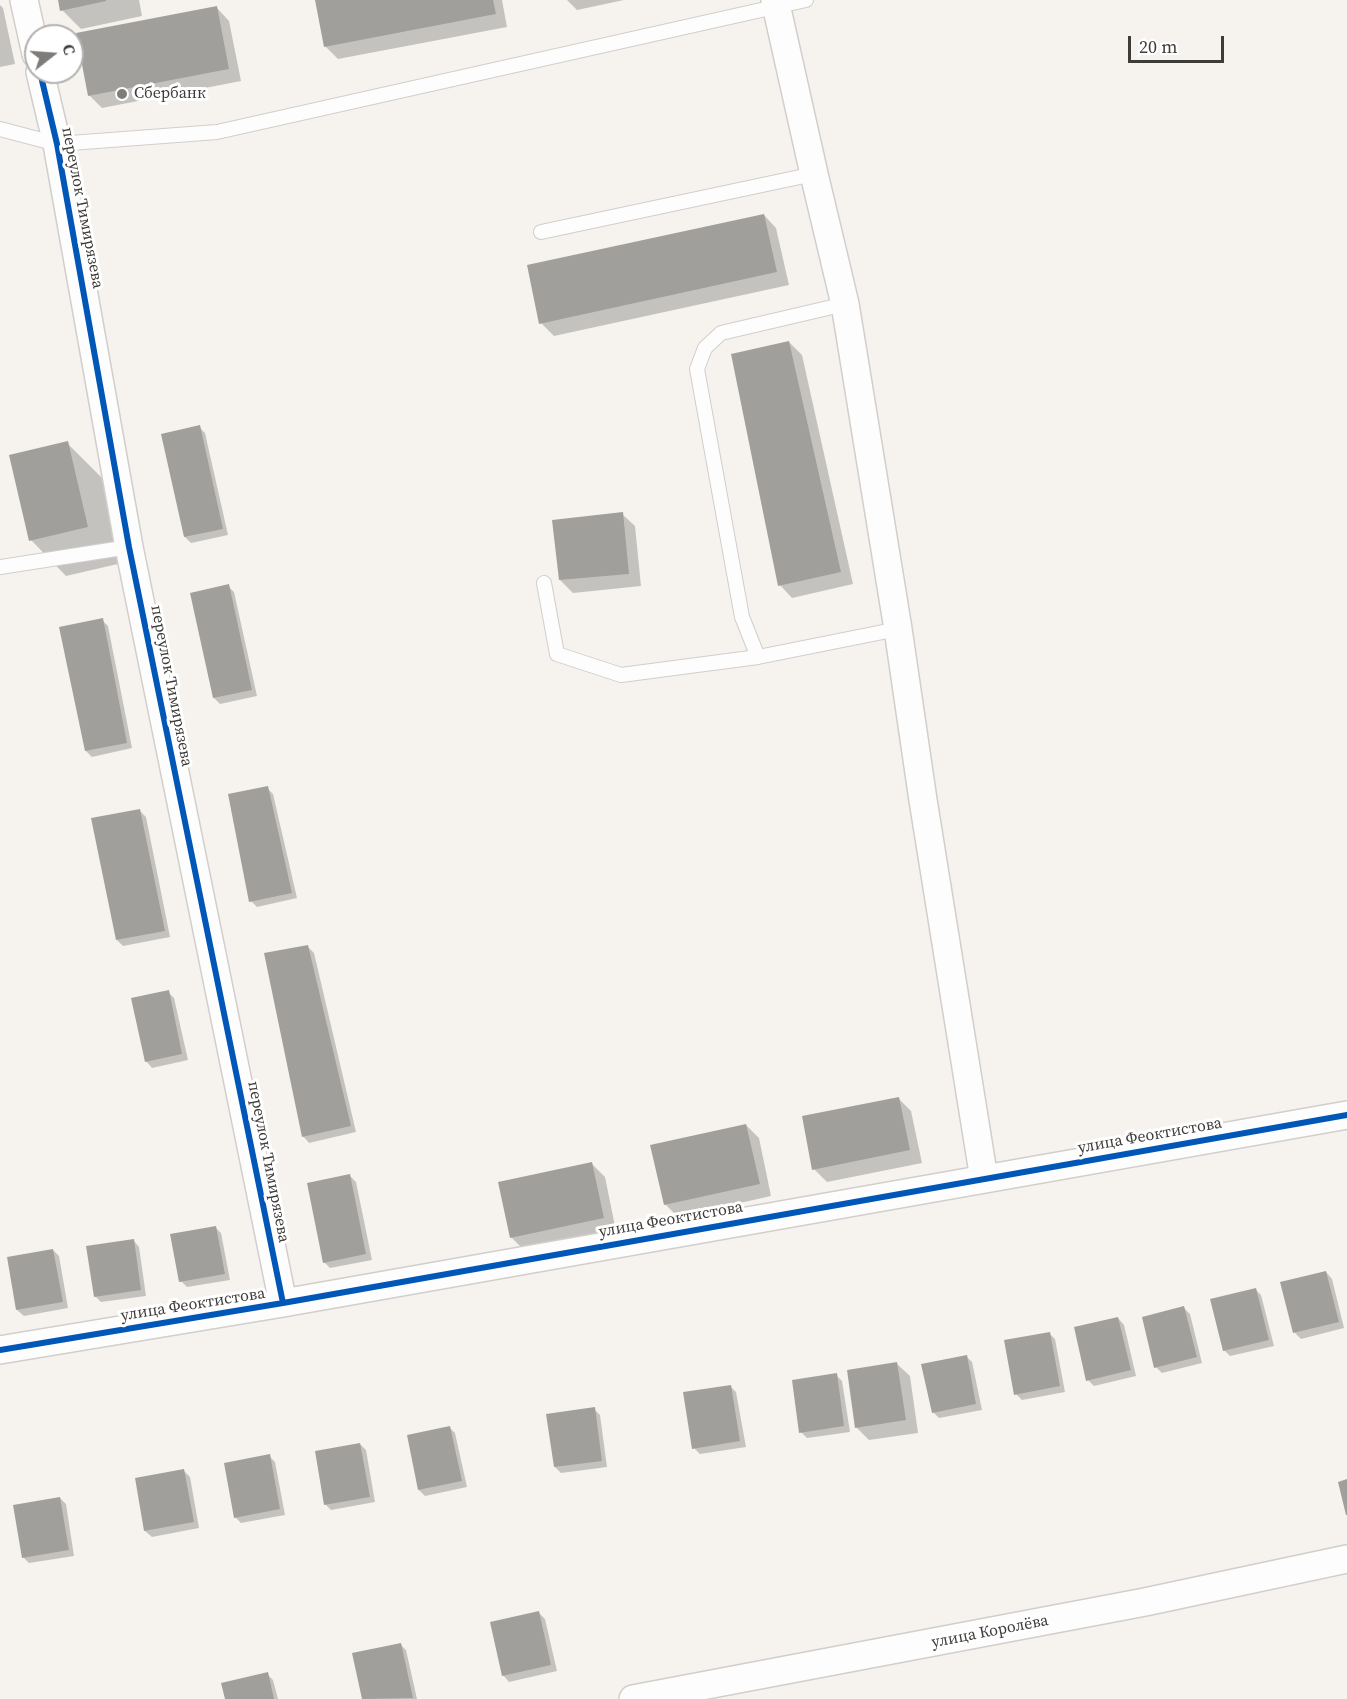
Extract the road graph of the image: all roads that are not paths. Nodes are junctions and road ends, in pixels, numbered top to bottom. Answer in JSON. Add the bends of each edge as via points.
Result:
{"nodes":[{"id":1,"x":24,"y":0,"type":"edge"},
{"id":2,"x":806,"y":0,"type":"edge"},
{"id":3,"x":775,"y":4,"type":"edge"},
{"id":4,"x":29,"y":24,"type":"edge"},
{"id":5,"x":43,"y":84,"type":"edge"},
{"id":6,"x":0,"y":129,"type":"edge"},
{"id":7,"x":57,"y":144,"type":"junction"},
{"id":8,"x":814,"y":174,"type":"junction"},
{"id":9,"x":541,"y":232,"type":"dead end"},
{"id":10,"x":845,"y":304,"type":"junction"},
{"id":11,"x":129,"y":547,"type":"junction"},
{"id":12,"x":0,"y":567,"type":"edge"},
{"id":13,"x":544,"y":583,"type":"dead end"},
{"id":14,"x":898,"y":629,"type":"junction"},
{"id":15,"x":758,"y":657,"type":"junction"},
{"id":16,"x":1347,"y":1115,"type":"edge"},
{"id":17,"x":984,"y":1179,"type":"junction"},
{"id":18,"x":283,"y":1304,"type":"junction"},
{"id":19,"x":0,"y":1350,"type":"edge"},
{"id":20,"x":1347,"y":1559,"type":"edge"},
{"id":21,"x":642,"y":1698,"type":"edge"}],
"edges":[{"from":1,"to":4,"type":"street"},
{"from":2,"to":3,"type":"lane"},
{"from":3,"to":7,"type":"lane","via":[[217,132]]},
{"from":3,"to":8,"type":"street"},
{"from":5,"to":7,"type":"street","name":"переулок Тимирязева"},
{"from":6,"to":7,"type":"lane"},
{"from":7,"to":11,"type":"street","name":"переулок Тимирязева"},
{"from":8,"to":9,"type":"lane"},
{"from":8,"to":10,"type":"street"},
{"from":10,"to":14,"type":"street"},
{"from":10,"to":15,"type":"lane","via":[[721,333],[705,348],[697,369],[742,617]]},
{"from":11,"to":12,"type":"lane"},
{"from":11,"to":18,"type":"street","name":"переулок Тимирязева"},
{"from":13,"to":15,"type":"lane","via":[[557,654],[621,675]]},
{"from":14,"to":15,"type":"lane"},
{"from":14,"to":17,"type":"street"},
{"from":16,"to":17,"type":"street","name":"улица Феоктистова"},
{"from":17,"to":18,"type":"street","name":"улица Феоктистова"},
{"from":18,"to":19,"type":"street","name":"улица Феоктистова"},
{"from":20,"to":21,"type":"street","name":"улица Королёва","via":[[1145,1602]]}]}
